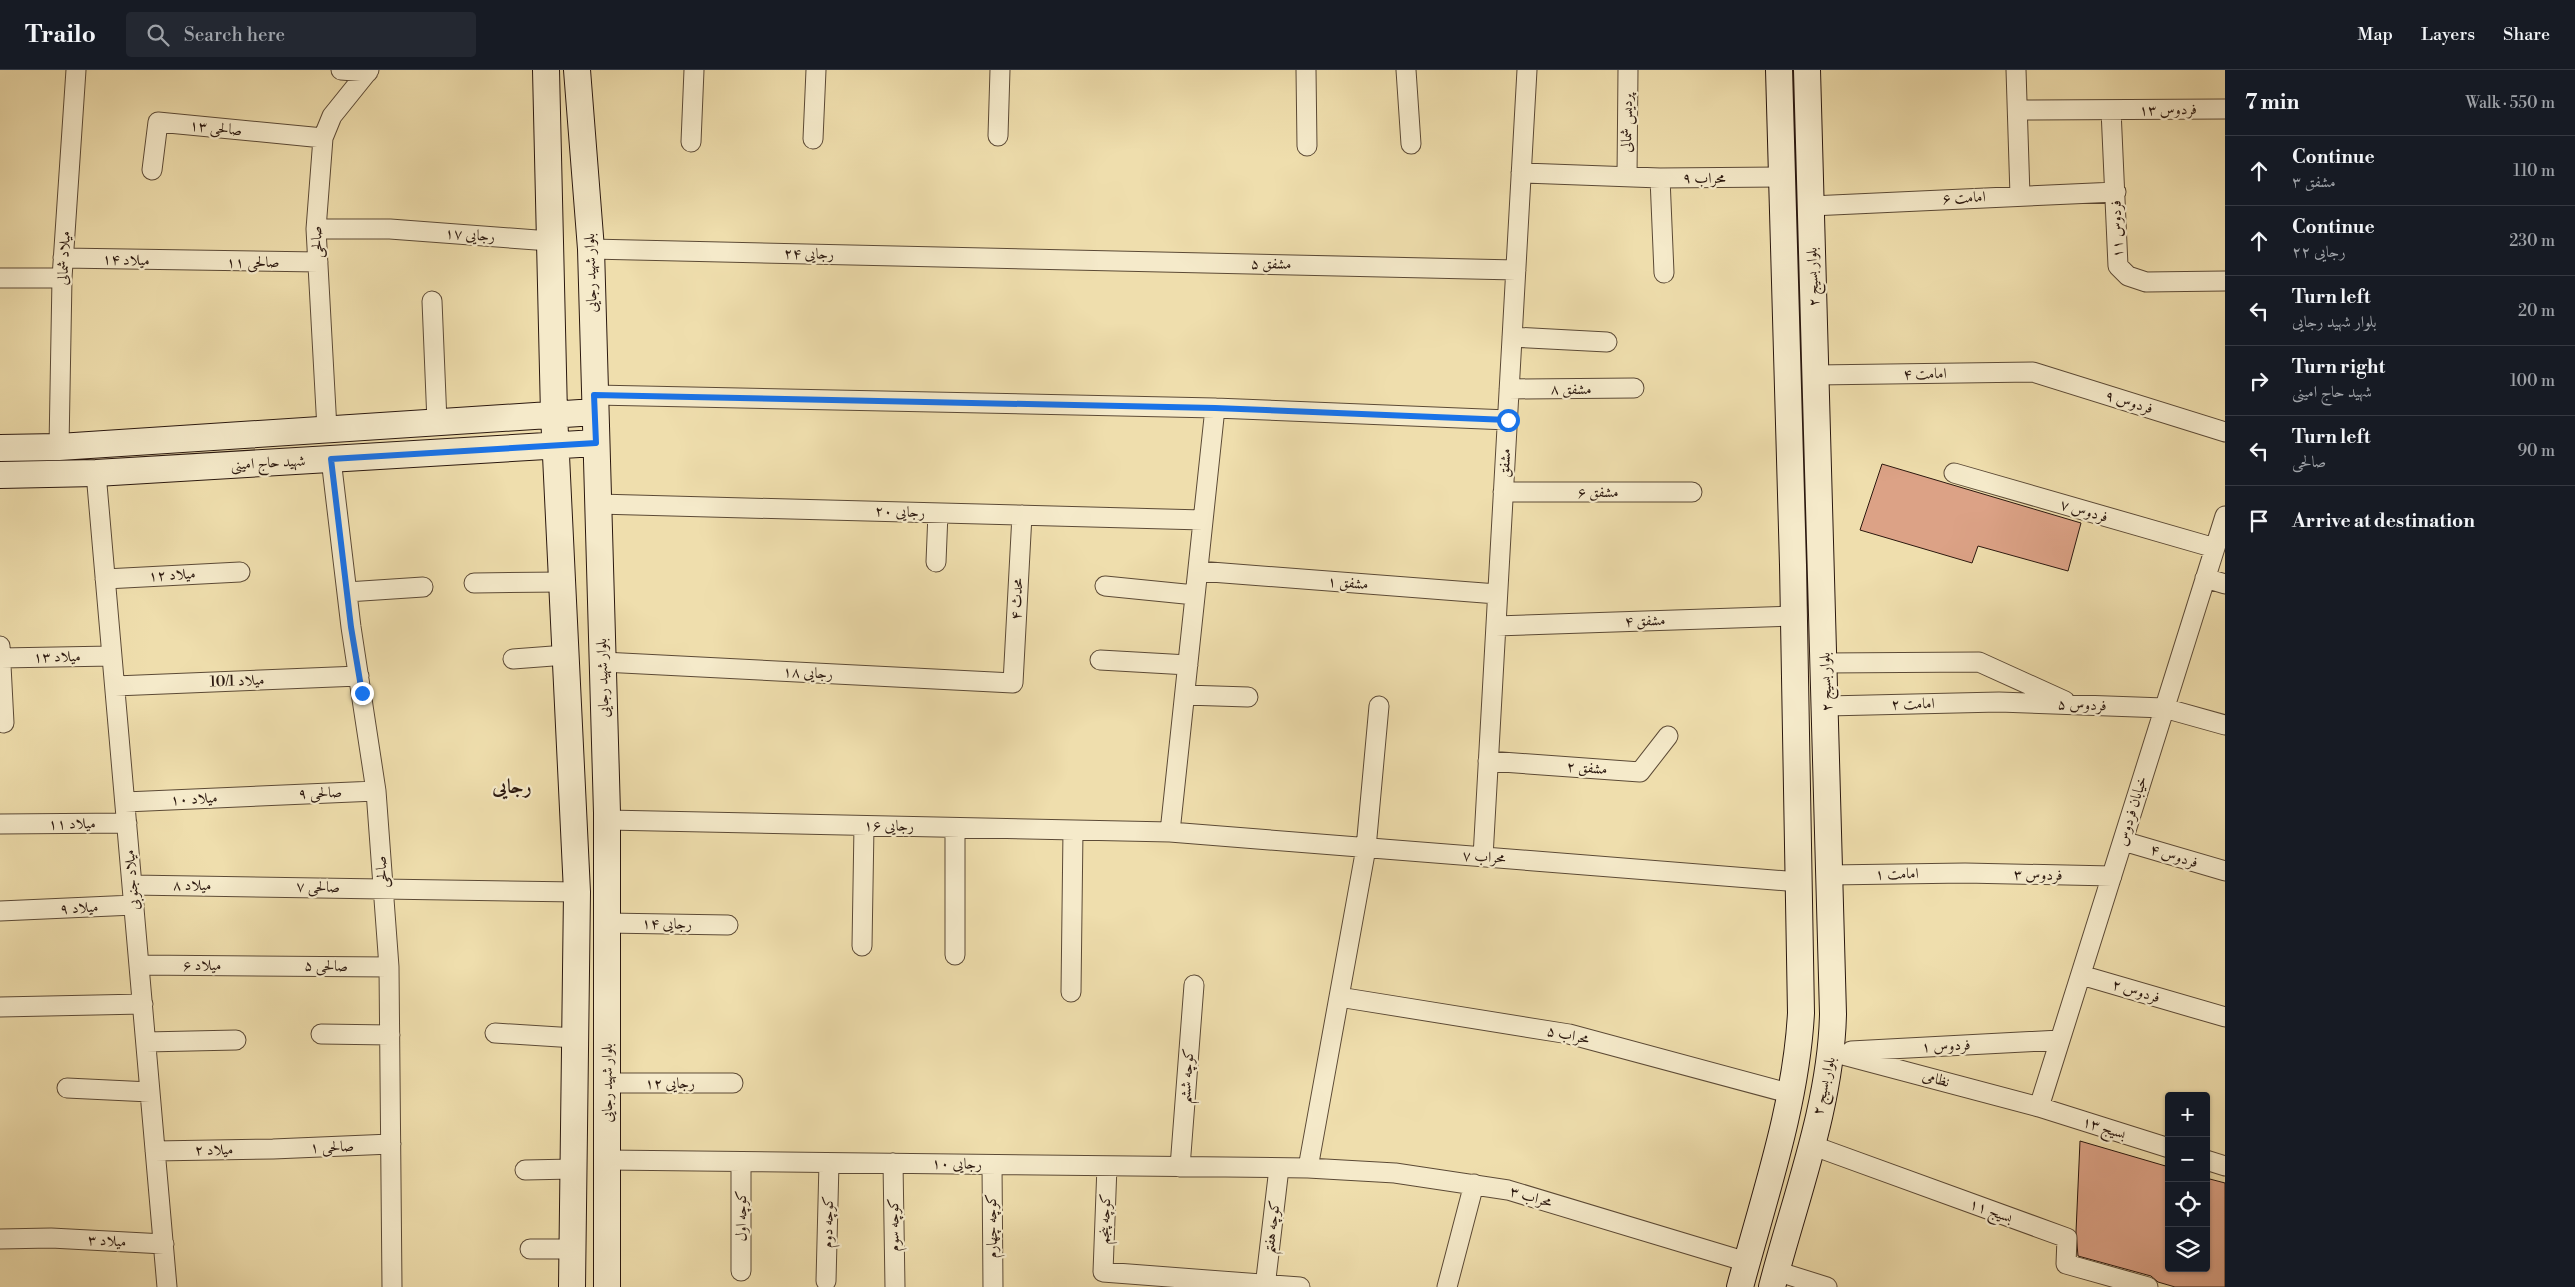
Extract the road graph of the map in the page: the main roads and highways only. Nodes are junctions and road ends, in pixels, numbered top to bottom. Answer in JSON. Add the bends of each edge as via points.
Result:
{"nodes":[{"id":1,"x":546,"y":70,"type":"edge"},
{"id":2,"x":577,"y":70,"type":"edge"},
{"id":3,"x":1779,"y":70,"type":"edge"},
{"id":4,"x":1807,"y":70,"type":"edge"},
{"id":5,"x":1813,"y":251,"type":"junction"},
{"id":6,"x":1784,"y":252,"type":"junction"},
{"id":7,"x":595,"y":403,"type":"junction"},
{"id":8,"x":554,"y":414,"type":"junction"},
{"id":9,"x":500,"y":418,"type":"junction"},
{"id":10,"x":596,"y":443,"type":"junction"},
{"id":11,"x":555,"y":446,"type":"junction"},
{"id":12,"x":0,"y":448,"type":"edge"},
{"id":13,"x":502,"y":449,"type":"junction"},
{"id":14,"x":0,"y":476,"type":"edge"},
{"id":15,"x":1799,"y":1048,"type":"junction"},
{"id":16,"x":1832,"y":1052,"type":"junction"},
{"id":17,"x":1774,"y":1279,"type":"edge"},
{"id":18,"x":572,"y":1287,"type":"edge"},
{"id":19,"x":607,"y":1287,"type":"edge"},
{"id":20,"x":1740,"y":1287,"type":"edge"}],
"edges":[{"from":1,"to":8,"type":"main road"},
{"from":2,"to":7,"type":"main road","name":"بلوار شهید رجایی","via":[[591,249]]},
{"from":3,"to":6,"type":"main road","name":"بلوار بسیج ۲"},
{"from":4,"to":5,"type":"main road","name":"بلوار بسیج ۲"},
{"from":5,"to":6,"type":"main road"},
{"from":5,"to":16,"type":"main road","name":"بلوار بسیج ۲","via":[[1827,706],[1834,1014]]},
{"from":6,"to":15,"type":"main road","name":"بلوار بسیج ۲","via":[[1794,616]]},
{"from":7,"to":8,"type":"main road","name":"شهید حاج امینی"},
{"from":7,"to":10,"type":"main road","name":"بلوار شهید رجایی"},
{"from":8,"to":9,"type":"main road","name":"شهید حاج امینی"},
{"from":8,"to":11,"type":"main road"},
{"from":9,"to":12,"type":"main road","name":"شهید حاج امینی"},
{"from":9,"to":13,"type":"main road","via":[[508,424],[511,433]]},
{"from":10,"to":11,"type":"main road","name":"شهید حاج امینی"},
{"from":10,"to":19,"type":"main road","name":"بلوار شهید رجایی","via":[[607,820]]},
{"from":11,"to":13,"type":"main road","name":"شهید حاج امینی"},
{"from":11,"to":18,"type":"main road","via":[[577,892]]},
{"from":13,"to":14,"type":"main road","name":"شهید حاج امینی"},
{"from":15,"to":16,"type":"main road"},
{"from":15,"to":20,"type":"main road","name":"بلوار بسیج ۲","via":[[1792,1094]]},
{"from":16,"to":17,"type":"main road","name":"بلوار بسیج ۲","via":[[1811,1145]]}]}
